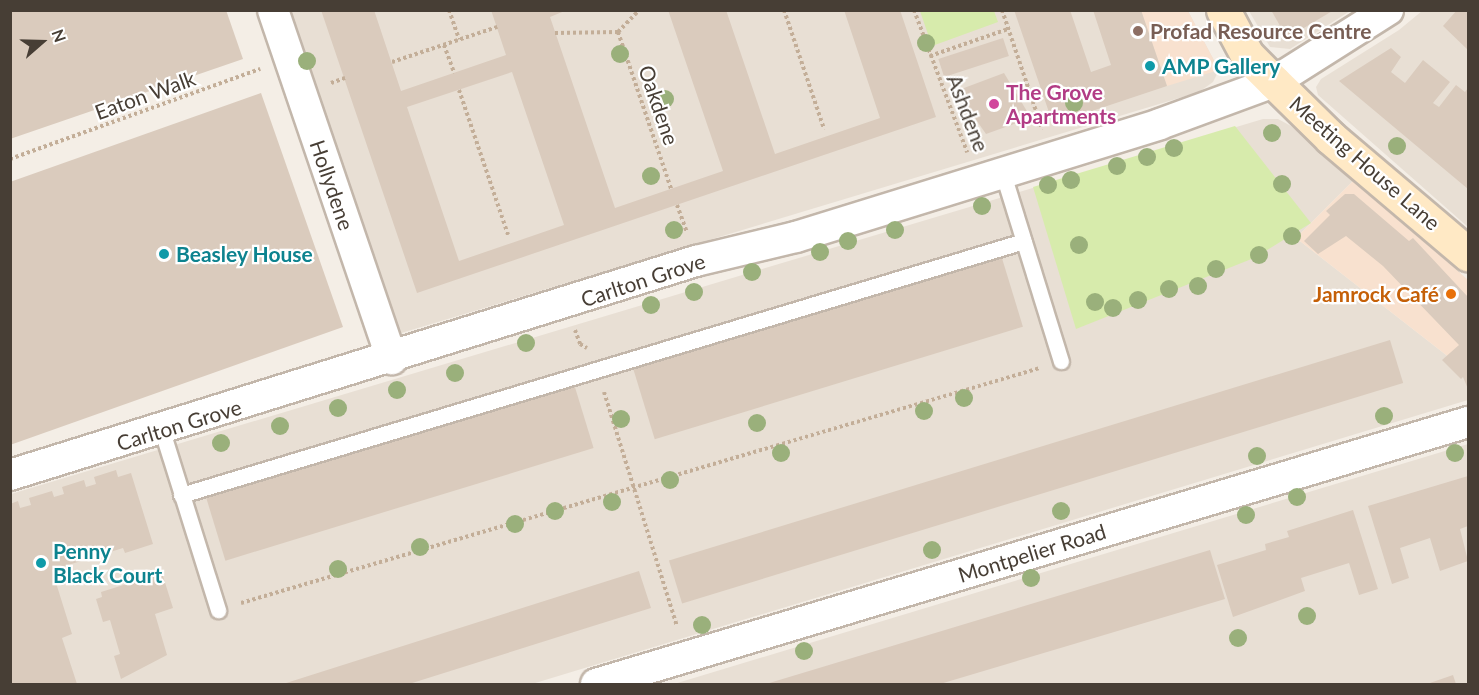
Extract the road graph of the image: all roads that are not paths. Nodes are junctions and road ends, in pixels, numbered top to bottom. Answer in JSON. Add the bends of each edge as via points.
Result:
{"nodes":[{"id":1,"x":273,"y":10,"type":"edge"},
{"id":2,"x":1223,"y":10,"type":"edge"},
{"id":3,"x":1388,"y":10,"type":"edge"},
{"id":4,"x":1274,"y":82,"type":"junction"},
{"id":5,"x":990,"y":178,"type":"junction"},
{"id":6,"x":1024,"y":241,"type":"junction"},
{"id":7,"x":1468,"y":254,"type":"edge"},
{"id":8,"x":392,"y":359,"type":"junction"},
{"id":9,"x":1061,"y":361,"type":"road end"},
{"id":10,"x":1468,"y":422,"type":"edge"},
{"id":11,"x":162,"y":430,"type":"junction"},
{"id":12,"x":10,"y":475,"type":"edge"},
{"id":13,"x":181,"y":495,"type":"junction"},
{"id":14,"x":218,"y":610,"type":"road end"},
{"id":15,"x":596,"y":684,"type":"edge"}],
"edges":[{"from":1,"to":8,"type":"street","name":"Hollydene"},
{"from":2,"to":4,"type":"street","name":"Meeting House Lane","via":[[1247,55]]},
{"from":3,"to":4,"type":"street","name":"Carlton Grove"},
{"from":4,"to":5,"type":"street","name":"Carlton Grove"},
{"from":4,"to":7,"type":"street","name":"Meeting House Lane","via":[[1331,138]]},
{"from":5,"to":6,"type":"lane"},
{"from":5,"to":8,"type":"street","name":"Carlton Grove","via":[[796,237],[696,261]]},
{"from":6,"to":9,"type":"lane"},
{"from":6,"to":13,"type":"lane"},
{"from":8,"to":11,"type":"street","name":"Carlton Grove"},
{"from":10,"to":15,"type":"street","name":"Montpelier Road"},
{"from":11,"to":12,"type":"street","name":"Carlton Grove"},
{"from":11,"to":13,"type":"lane"},
{"from":13,"to":14,"type":"lane"}]}
